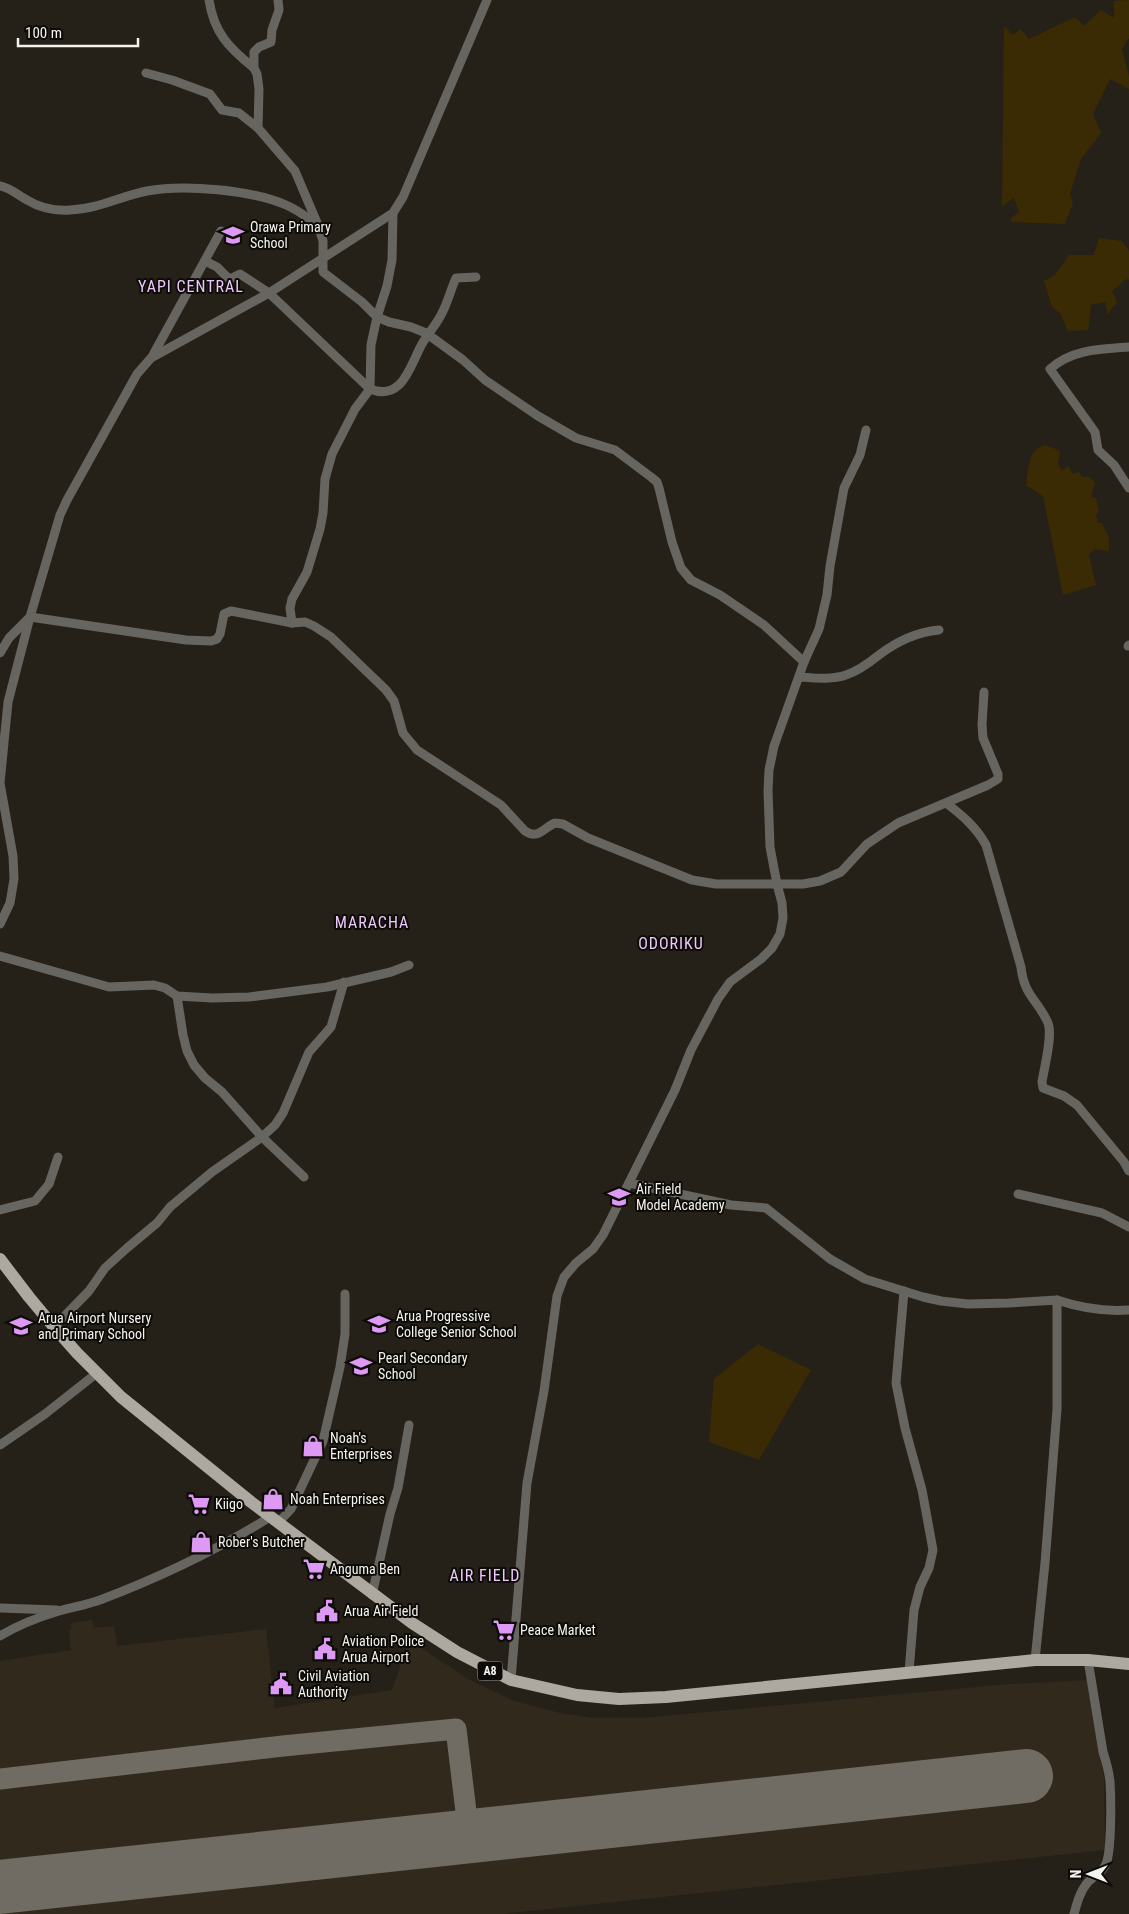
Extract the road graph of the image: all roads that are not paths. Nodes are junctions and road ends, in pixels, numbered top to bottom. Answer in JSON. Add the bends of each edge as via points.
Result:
{"nodes":[{"id":1,"x":209,"y":0,"type":"edge"},
{"id":2,"x":278,"y":0,"type":"edge"},
{"id":3,"x":487,"y":0,"type":"edge"},
{"id":4,"x":254,"y":68,"type":"junction"},
{"id":5,"x":146,"y":73,"type":"dead end"},
{"id":6,"x":258,"y":128,"type":"junction"},
{"id":7,"x":0,"y":186,"type":"edge"},
{"id":8,"x":393,"y":213,"type":"junction"},
{"id":9,"x":318,"y":225,"type":"junction"},
{"id":10,"x":221,"y":231,"type":"dead end"},
{"id":11,"x":323,"y":258,"type":"junction"},
{"id":12,"x":205,"y":261,"type":"junction"},
{"id":13,"x":476,"y":277,"type":"dead end"},
{"id":14,"x":270,"y":293,"type":"junction"},
{"id":15,"x":377,"y":317,"type":"junction"},
{"id":16,"x":428,"y":334,"type":"junction"},
{"id":17,"x":1129,"y":347,"type":"edge"},
{"id":18,"x":151,"y":358,"type":"junction"},
{"id":19,"x":370,"y":389,"type":"junction"},
{"id":20,"x":866,"y":430,"type":"dead end"},
{"id":21,"x":1129,"y":488,"type":"edge"},
{"id":22,"x":30,"y":617,"type":"junction"},
{"id":23,"x":292,"y":623,"type":"junction"},
{"id":24,"x":939,"y":630,"type":"dead end"},
{"id":25,"x":0,"y":652,"type":"edge"},
{"id":26,"x":804,"y":662,"type":"junction"},
{"id":27,"x":800,"y":677,"type":"junction"},
{"id":28,"x":984,"y":692,"type":"dead end"},
{"id":29,"x":946,"y":803,"type":"junction"},
{"id":30,"x":777,"y":884,"type":"junction"},
{"id":31,"x":0,"y":924,"type":"edge"},
{"id":32,"x":0,"y":956,"type":"edge"},
{"id":33,"x":409,"y":965,"type":"dead end"},
{"id":34,"x":344,"y":982,"type":"junction"},
{"id":35,"x":177,"y":996,"type":"junction"},
{"id":36,"x":262,"y":1137,"type":"junction"},
{"id":37,"x":58,"y":1157,"type":"dead end"},
{"id":38,"x":1129,"y":1171,"type":"edge"},
{"id":39,"x":304,"y":1177,"type":"dead end"},
{"id":40,"x":629,"y":1183,"type":"junction"},
{"id":41,"x":1018,"y":1194,"type":"dead end"},
{"id":42,"x":0,"y":1210,"type":"edge"},
{"id":43,"x":1129,"y":1227,"type":"edge"},
{"id":44,"x":0,"y":1259,"type":"edge"},
{"id":45,"x":904,"y":1291,"type":"junction"},
{"id":46,"x":345,"y":1294,"type":"dead end"},
{"id":47,"x":1057,"y":1300,"type":"junction"},
{"id":48,"x":1129,"y":1310,"type":"edge"},
{"id":49,"x":54,"y":1327,"type":"junction"},
{"id":50,"x":96,"y":1373,"type":"junction"},
{"id":51,"x":409,"y":1424,"type":"dead end"},
{"id":52,"x":0,"y":1445,"type":"edge"},
{"id":53,"x":274,"y":1520,"type":"junction"},
{"id":54,"x":372,"y":1595,"type":"junction"},
{"id":55,"x":0,"y":1608,"type":"edge"},
{"id":56,"x":60,"y":1611,"type":"junction"},
{"id":57,"x":0,"y":1636,"type":"edge"},
{"id":58,"x":1035,"y":1660,"type":"junction"},
{"id":59,"x":1088,"y":1660,"type":"junction"},
{"id":60,"x":1129,"y":1664,"type":"edge"},
{"id":61,"x":909,"y":1672,"type":"junction"},
{"id":62,"x":511,"y":1680,"type":"junction"},
{"id":63,"x":1074,"y":1914,"type":"edge"}],
"edges":[{"from":1,"to":4,"type":"street","via":[[215,25],[224,40]]},
{"from":2,"to":4,"type":"street","via":[[279,10],[271,42],[256,49]]},
{"from":3,"to":8,"type":"street","via":[[403,197]]},
{"from":4,"to":6,"type":"street","via":[[259,90]]},
{"from":5,"to":6,"type":"street","via":[[210,94],[222,110],[239,113]]},
{"from":6,"to":9,"type":"street","via":[[295,171]]},
{"from":7,"to":9,"type":"street","via":[[41,207],[71,210],[100,206],[149,190],[172,188],[230,192],[285,204]]},
{"from":8,"to":11,"type":"street"},
{"from":8,"to":15,"type":"street","via":[[392,260]]},
{"from":9,"to":11,"type":"street"},
{"from":10,"to":12,"type":"street"},
{"from":11,"to":14,"type":"street"},
{"from":11,"to":15,"type":"street","via":[[326,276]]},
{"from":12,"to":14,"type":"street","via":[[228,278],[240,274]]},
{"from":12,"to":18,"type":"street"},
{"from":13,"to":16,"type":"street","via":[[456,278],[442,313]]},
{"from":14,"to":18,"type":"street"},
{"from":14,"to":19,"type":"street"},
{"from":15,"to":16,"type":"street"},
{"from":15,"to":19,"type":"street","via":[[370,358]]},
{"from":16,"to":19,"type":"street","via":[[402,381],[386,392]]},
{"from":16,"to":26,"type":"street","via":[[485,380],[538,416],[576,438],[615,450],[657,482],[681,568],[691,580],[764,625]]},
{"from":17,"to":21,"type":"street","via":[[1068,355],[1050,368],[1095,432],[1098,450],[1114,465]]},
{"from":18,"to":22,"type":"street","via":[[138,374],[67,500]]},
{"from":19,"to":23,"type":"street","via":[[332,454],[325,479],[320,528],[306,572],[292,599]]},
{"from":20,"to":26,"type":"street","via":[[860,455],[844,488],[827,596],[819,628]]},
{"from":22,"to":23,"type":"street","via":[[205,641],[217,639],[224,614],[231,611]]},
{"from":22,"to":25,"type":"street"},
{"from":22,"to":31,"type":"street","via":[[8,702],[0,783],[14,879],[10,904]]},
{"from":23,"to":30,"type":"street","via":[[308,624],[331,637],[394,700],[403,733],[417,750],[501,805],[529,834],[538,834],[550,825],[560,823],[588,838],[692,880],[716,884]]},
{"from":24,"to":27,"type":"street","via":[[925,632],[889,648],[846,675]]},
{"from":26,"to":27,"type":"street"},
{"from":27,"to":30,"type":"street","via":[[774,746],[769,770],[768,822]]},
{"from":28,"to":29,"type":"street","via":[[983,738],[999,777]]},
{"from":29,"to":30,"type":"street","via":[[886,830],[833,876],[803,884]]},
{"from":29,"to":38,"type":"street","via":[[970,823],[986,845],[1022,980],[1048,1023],[1043,1088],[1077,1105]]},
{"from":30,"to":40,"type":"street","via":[[783,918],[780,934],[772,948],[730,982],[718,999]]},
{"from":32,"to":35,"type":"street","via":[[109,986],[154,985]]},
{"from":33,"to":34,"type":"street"},
{"from":34,"to":35,"type":"street","via":[[249,997]]},
{"from":34,"to":36,"type":"street","via":[[330,1027],[309,1052],[283,1114]]},
{"from":35,"to":36,"type":"street","via":[[182,1035],[194,1066]]},
{"from":36,"to":39,"type":"street"},
{"from":36,"to":49,"type":"street","via":[[170,1207],[157,1223],[106,1268]]},
{"from":37,"to":42,"type":"street","via":[[50,1184],[36,1201]]},
{"from":40,"to":45,"type":"street","via":[[731,1205],[766,1208],[830,1259],[865,1279]]},
{"from":40,"to":62,"type":"street","via":[[603,1235],[564,1277],[557,1296],[544,1391],[526,1483]]},
{"from":41,"to":43,"type":"street","via":[[1102,1213]]},
{"from":44,"to":49,"type":"main road","number":"A8"},
{"from":45,"to":47,"type":"street","via":[[968,1304]]},
{"from":45,"to":61,"type":"street","via":[[896,1383],[933,1550],[914,1610]]},
{"from":46,"to":53,"type":"street","via":[[345,1334],[340,1367],[322,1441],[292,1509]]},
{"from":47,"to":48,"type":"street","via":[[1088,1309]]},
{"from":47,"to":58,"type":"street","via":[[1057,1409]]},
{"from":49,"to":50,"type":"main road","number":"A8"},
{"from":50,"to":52,"type":"street"},
{"from":50,"to":53,"type":"main road","number":"A8","via":[[121,1397]]},
{"from":51,"to":54,"type":"street","via":[[398,1488]]},
{"from":53,"to":54,"type":"main road","number":"A8"},
{"from":53,"to":56,"type":"street","via":[[127,1589]]},
{"from":54,"to":62,"type":"main road","number":"A8","via":[[457,1652]]},
{"from":55,"to":56,"type":"street"},
{"from":56,"to":57,"type":"street","via":[[22,1624]]},
{"from":58,"to":59,"type":"main road","number":"A8"},
{"from":58,"to":61,"type":"main road","number":"A8"},
{"from":59,"to":60,"type":"main road","number":"A8"},
{"from":59,"to":63,"type":"street","via":[[1110,1781],[1109,1837],[1105,1866],[1088,1882]]},
{"from":61,"to":62,"type":"main road","number":"A8","via":[[666,1698],[577,1695]]}]}
